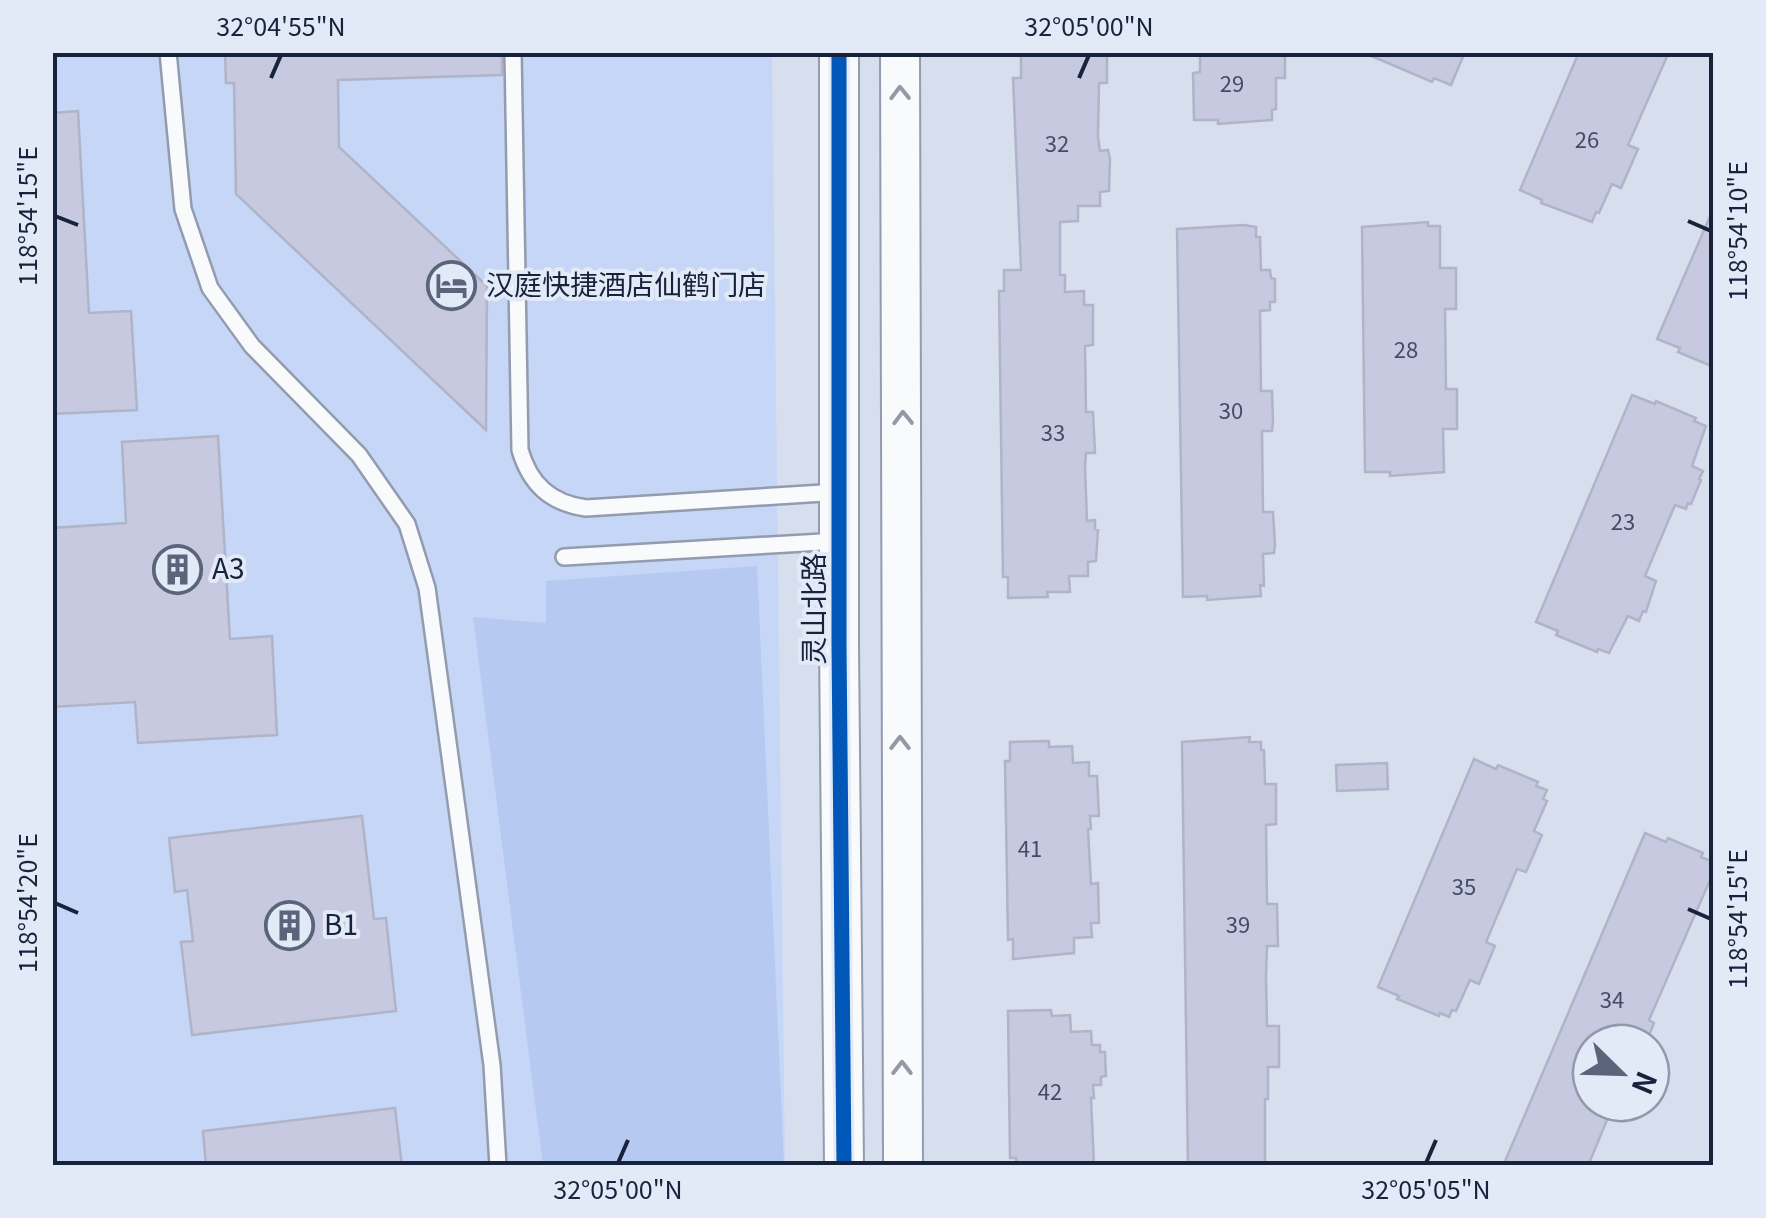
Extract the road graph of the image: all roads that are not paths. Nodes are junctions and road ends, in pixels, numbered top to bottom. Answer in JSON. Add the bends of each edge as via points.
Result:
{"nodes":[{"id":1,"x":168,"y":52,"type":"edge"},
{"id":2,"x":513,"y":52,"type":"edge"},
{"id":3,"x":840,"y":52,"type":"edge"},
{"id":4,"x":900,"y":52,"type":"edge"},
{"id":5,"x":839,"y":492,"type":"junction"},
{"id":6,"x":839,"y":541,"type":"junction"},
{"id":7,"x":564,"y":557,"type":"dead end"},
{"id":8,"x":498,"y":1166,"type":"edge"},
{"id":9,"x":844,"y":1166,"type":"edge"},
{"id":10,"x":903,"y":1166,"type":"edge"}],
"edges":[{"from":1,"to":8,"type":"lane","via":[[183,209],[210,288],[252,346],[359,456],[407,524],[427,588],[492,1065]]},
{"from":2,"to":5,"type":"lane","via":[[520,450],[532,479],[556,500],[586,508]]},
{"from":3,"to":5,"type":"street","name":"灵山北路"},
{"from":10,"to":4,"type":"street","one_way":true},
{"from":5,"to":6,"type":"street","name":"灵山北路"},
{"from":6,"to":7,"type":"lane"},
{"from":6,"to":9,"type":"street","name":"灵山北路"}]}
